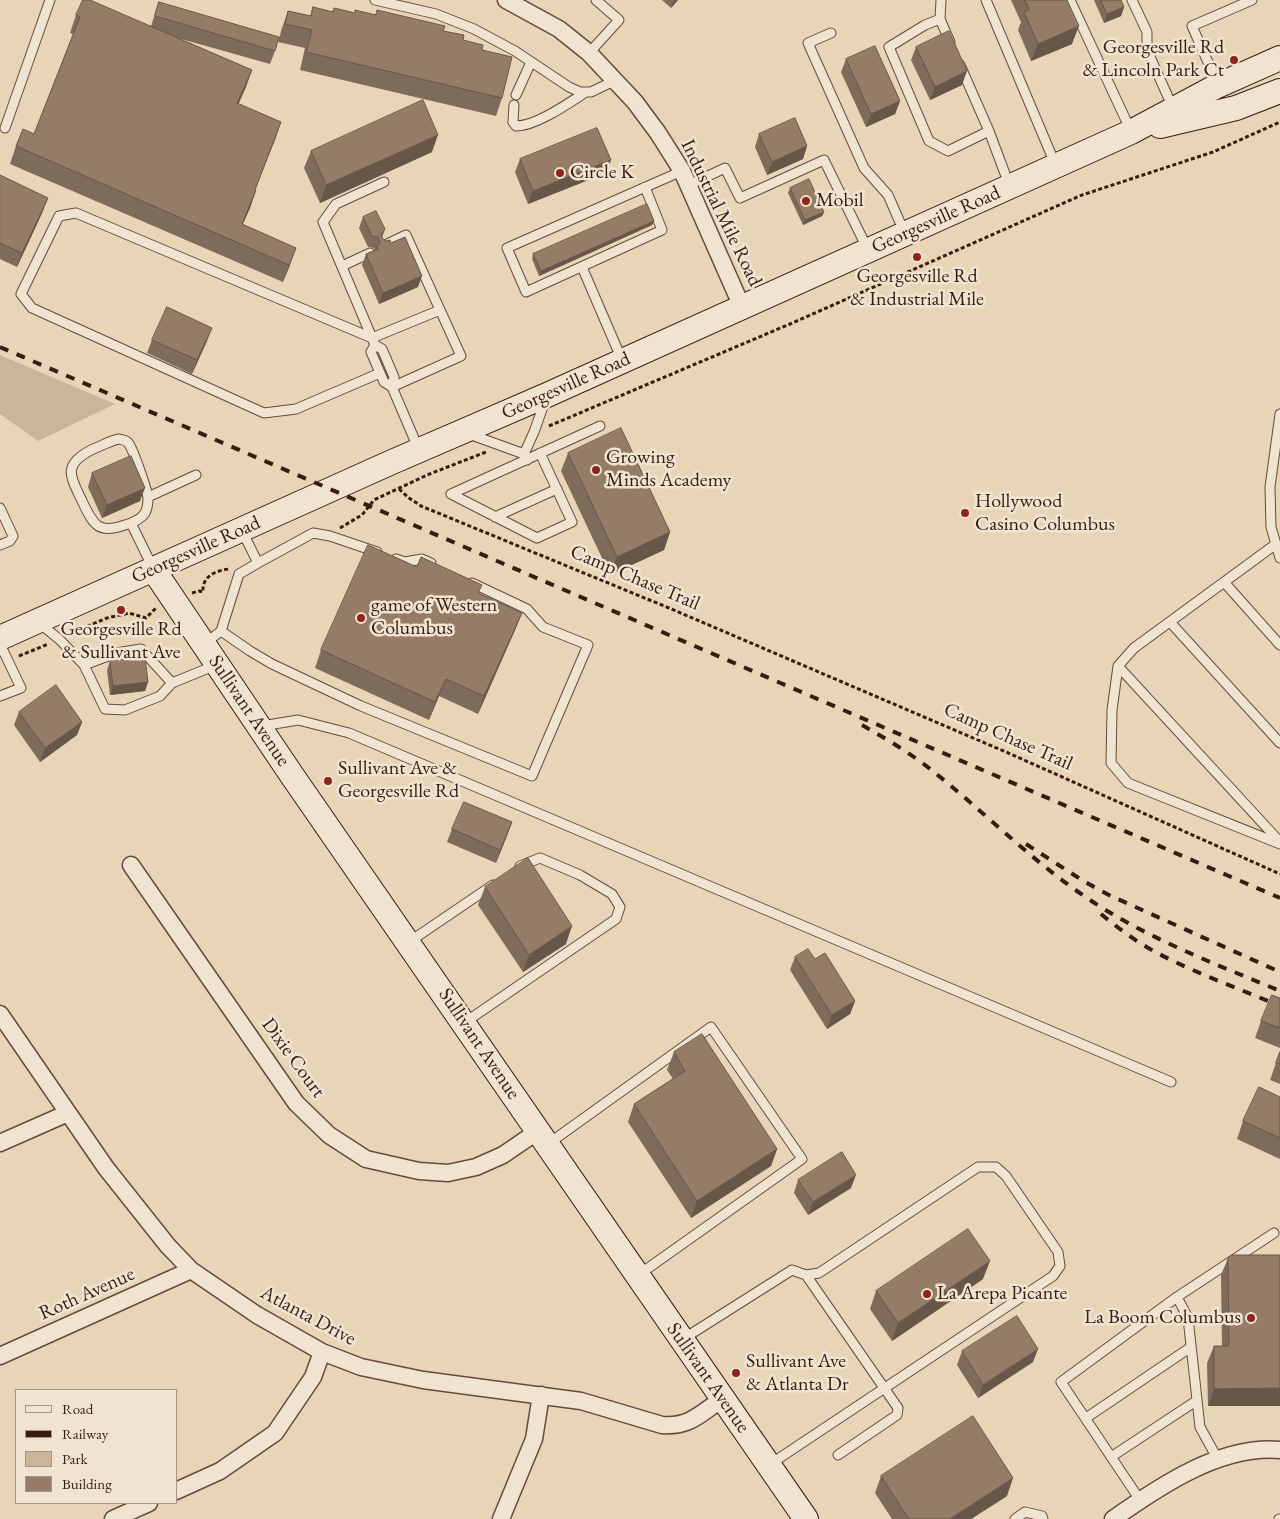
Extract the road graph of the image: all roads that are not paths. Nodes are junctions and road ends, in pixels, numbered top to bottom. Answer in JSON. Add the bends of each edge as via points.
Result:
{"nodes":[{"id":1,"x":50,"y":0,"type":"edge"},
{"id":2,"x":375,"y":0,"type":"edge"},
{"id":3,"x":506,"y":0,"type":"edge"},
{"id":4,"x":596,"y":0,"type":"edge"},
{"id":5,"x":941,"y":0,"type":"edge"},
{"id":6,"x":986,"y":0,"type":"edge"},
{"id":7,"x":1070,"y":0,"type":"edge"},
{"id":8,"x":1132,"y":0,"type":"edge"},
{"id":9,"x":1252,"y":0,"type":"edge"},
{"id":10,"x":534,"y":6,"type":"edge"},
{"id":11,"x":940,"y":19,"type":"junction"},
{"id":12,"x":831,"y":34,"type":"dead end"},
{"id":13,"x":589,"y":53,"type":"junction"},
{"id":14,"x":1280,"y":58,"type":"edge"},
{"id":15,"x":531,"y":62,"type":"junction"},
{"id":16,"x":616,"y":80,"type":"junction"},
{"id":17,"x":1218,"y":85,"type":"junction"},
{"id":18,"x":1280,"y":91,"type":"edge"},
{"id":19,"x":586,"y":92,"type":"junction"},
{"id":20,"x":516,"y":95,"type":"dead end"},
{"id":21,"x":514,"y":105,"type":"dead end"},
{"id":22,"x":1173,"y":109,"type":"junction"},
{"id":23,"x":5,"y":128,"type":"dead end"},
{"id":24,"x":989,"y":131,"type":"junction"},
{"id":25,"x":1132,"y":132,"type":"junction"},
{"id":26,"x":1056,"y":166,"type":"junction"},
{"id":27,"x":685,"y":178,"type":"junction"},
{"id":28,"x":384,"y":182,"type":"dead end"},
{"id":29,"x":1010,"y":187,"type":"junction"},
{"id":30,"x":645,"y":188,"type":"junction"},
{"id":31,"x":904,"y":234,"type":"junction"},
{"id":32,"x":383,"y":246,"type":"edge"},
{"id":33,"x":868,"y":250,"type":"junction"},
{"id":34,"x":370,"y":253,"type":"edge"},
{"id":35,"x":342,"y":266,"type":"junction"},
{"id":36,"x":582,"y":267,"type":"junction"},
{"id":37,"x":742,"y":306,"type":"junction"},
{"id":38,"x":440,"y":310,"type":"junction"},
{"id":39,"x":374,"y":342,"type":"junction"},
{"id":40,"x":622,"y":360,"type":"junction"},
{"id":41,"x":380,"y":373,"type":"junction"},
{"id":42,"x":392,"y":387,"type":"junction"},
{"id":43,"x":547,"y":395,"type":"junction"},
{"id":44,"x":1280,"y":414,"type":"edge"},
{"id":45,"x":600,"y":426,"type":"dead end"},
{"id":46,"x":464,"y":432,"type":"junction"},
{"id":47,"x":419,"y":450,"type":"junction"},
{"id":48,"x":540,"y":453,"type":"junction"},
{"id":49,"x":525,"y":457,"type":"junction"},
{"id":50,"x":196,"y":475,"type":"dead end"},
{"id":51,"x":557,"y":489,"type":"junction"},
{"id":52,"x":148,"y":497,"type":"junction"},
{"id":53,"x":0,"y":508,"type":"edge"},
{"id":54,"x":495,"y":517,"type":"junction"},
{"id":55,"x":131,"y":523,"type":"junction"},
{"id":56,"x":241,"y":529,"type":"junction"},
{"id":57,"x":1276,"y":544,"type":"junction"},
{"id":58,"x":0,"y":545,"type":"edge"},
{"id":59,"x":1280,"y":558,"type":"edge"},
{"id":60,"x":257,"y":560,"type":"junction"},
{"id":61,"x":440,"y":567,"type":"edge"},
{"id":62,"x":153,"y":569,"type":"junction"},
{"id":63,"x":466,"y":580,"type":"edge"},
{"id":64,"x":1224,"y":582,"type":"junction"},
{"id":65,"x":37,"y":621,"type":"junction"},
{"id":66,"x":1170,"y":622,"type":"junction"},
{"id":67,"x":0,"y":638,"type":"edge"},
{"id":68,"x":213,"y":638,"type":"junction"},
{"id":69,"x":0,"y":644,"type":"edge"},
{"id":70,"x":1280,"y":645,"type":"edge"},
{"id":71,"x":217,"y":664,"type":"junction"},
{"id":72,"x":84,"y":665,"type":"junction"},
{"id":73,"x":1118,"y":666,"type":"junction"},
{"id":74,"x":172,"y":683,"type":"junction"},
{"id":75,"x":0,"y":696,"type":"edge"},
{"id":76,"x":259,"y":726,"type":"junction"},
{"id":77,"x":1280,"y":743,"type":"edge"},
{"id":78,"x":1280,"y":843,"type":"edge"},
{"id":79,"x":132,"y":865,"type":"dead end"},
{"id":80,"x":513,"y":870,"type":"edge"},
{"id":81,"x":497,"y":881,"type":"edge"},
{"id":82,"x":408,"y":942,"type":"junction"},
{"id":83,"x":0,"y":1014,"type":"edge"},
{"id":84,"x":464,"y":1023,"type":"junction"},
{"id":85,"x":1171,"y":1082,"type":"dead end"},
{"id":86,"x":68,"y":1113,"type":"junction"},
{"id":87,"x":543,"y":1138,"type":"junction"},
{"id":88,"x":0,"y":1143,"type":"edge"},
{"id":89,"x":1274,"y":1233,"type":"dead end"},
{"id":90,"x":192,"y":1270,"type":"junction"},
{"id":91,"x":806,"y":1275,"type":"junction"},
{"id":92,"x":637,"y":1276,"type":"junction"},
{"id":93,"x":1177,"y":1297,"type":"junction"},
{"id":94,"x":682,"y":1340,"type":"junction"},
{"id":95,"x":1191,"y":1347,"type":"junction"},
{"id":96,"x":322,"y":1352,"type":"junction"},
{"id":97,"x":0,"y":1356,"type":"edge"},
{"id":98,"x":884,"y":1388,"type":"junction"},
{"id":99,"x":541,"y":1395,"type":"junction"},
{"id":100,"x":722,"y":1399,"type":"junction"},
{"id":101,"x":1196,"y":1400,"type":"junction"},
{"id":102,"x":1086,"y":1418,"type":"junction"},
{"id":103,"x":1280,"y":1450,"type":"edge"},
{"id":104,"x":838,"y":1455,"type":"dead end"},
{"id":105,"x":1111,"y":1456,"type":"junction"},
{"id":106,"x":1217,"y":1458,"type":"junction"},
{"id":107,"x":768,"y":1466,"type":"junction"},
{"id":108,"x":178,"y":1489,"type":"edge"},
{"id":109,"x":1140,"y":1500,"type":"junction"},
{"id":110,"x":147,"y":1504,"type":"edge"},
{"id":111,"x":113,"y":1519,"type":"edge"},
{"id":112,"x":501,"y":1519,"type":"edge"},
{"id":113,"x":806,"y":1519,"type":"edge"},
{"id":114,"x":1015,"y":1519,"type":"edge"},
{"id":115,"x":1043,"y":1519,"type":"edge"},
{"id":116,"x":1113,"y":1519,"type":"edge"}],
"edges":[{"from":1,"to":23,"type":"lane"},
{"from":2,"to":15,"type":"lane","via":[[436,14],[474,29]]},
{"from":3,"to":10,"type":"street","name":"Industrial Mile Road"},
{"from":4,"to":13,"type":"lane","via":[[619,20]]},
{"from":5,"to":11,"type":"lane"},
{"from":6,"to":26,"type":"lane"},
{"from":7,"to":25,"type":"lane"},
{"from":8,"to":22,"type":"lane","via":[[1147,32],[1147,50]]},
{"from":9,"to":17,"type":"lane","via":[[1192,26]]},
{"from":10,"to":13,"type":"street","name":"Industrial Mile Road"},
{"from":11,"to":24,"type":"lane"},
{"from":11,"to":24,"type":"lane","via":[[889,47],[929,141],[948,151]]},
{"from":12,"to":31,"type":"lane","via":[[808,43],[864,168],[888,195]]},
{"from":13,"to":16,"type":"street","name":"Industrial Mile Road"},
{"from":14,"to":17,"type":"main road","name":"Georgesville Road"},
{"from":15,"to":19,"type":"lane","via":[[569,87]]},
{"from":15,"to":20,"type":"lane"},
{"from":16,"to":19,"type":"lane"},
{"from":16,"to":27,"type":"street","name":"Industrial Mile Road","via":[[658,133]]},
{"from":17,"to":22,"type":"main road","name":"Georgesville Road"},
{"from":18,"to":25,"type":"main road","name":"Georgesville Road","via":[[1236,108]]},
{"from":19,"to":21,"type":"lane","via":[[555,112],[523,126],[516,126],[513,122]]},
{"from":22,"to":25,"type":"main road","name":"Georgesville Road"},
{"from":24,"to":29,"type":"lane"},
{"from":25,"to":26,"type":"main road","name":"Georgesville Road"},
{"from":26,"to":29,"type":"main road","name":"Georgesville Road"},
{"from":27,"to":30,"type":"lane"},
{"from":27,"to":33,"type":"lane","via":[[725,168],[740,198],[824,160]]},
{"from":27,"to":37,"type":"street","name":"Industrial Mile Road"},
{"from":28,"to":35,"type":"lane","via":[[336,204],[323,222]]},
{"from":29,"to":31,"type":"main road","name":"Georgesville Road"},
{"from":30,"to":36,"type":"lane","via":[[662,230]]},
{"from":30,"to":36,"type":"lane","via":[[508,248],[526,292]]},
{"from":31,"to":33,"type":"main road","name":"Georgesville Road"},
{"from":32,"to":38,"type":"lane","via":[[406,235]]},
{"from":33,"to":37,"type":"main road","name":"Georgesville Road"},
{"from":34,"to":35,"type":"lane"},
{"from":35,"to":39,"type":"lane"},
{"from":36,"to":40,"type":"lane"},
{"from":37,"to":40,"type":"main road","name":"Georgesville Road"},
{"from":38,"to":39,"type":"lane"},
{"from":38,"to":42,"type":"lane","via":[[461,356]]},
{"from":39,"to":41,"type":"lane","via":[[371,352]]},
{"from":39,"to":41,"type":"lane","via":[[76,213],[60,216],[21,294],[32,308],[264,413],[296,408]]},
{"from":39,"to":42,"type":"lane","via":[[382,349],[394,378]]},
{"from":40,"to":43,"type":"main road","name":"Georgesville Road"},
{"from":41,"to":42,"type":"lane","via":[[384,382]]},
{"from":42,"to":47,"type":"lane"},
{"from":43,"to":46,"type":"main road","name":"Georgesville Road"},
{"from":43,"to":49,"type":"lane"},
{"from":44,"to":57,"type":"lane","via":[[1270,487],[1271,527]]},
{"from":45,"to":48,"type":"lane"},
{"from":46,"to":47,"type":"main road","name":"Georgesville Road"},
{"from":46,"to":49,"type":"lane"},
{"from":47,"to":56,"type":"main road","name":"Georgesville Road"},
{"from":48,"to":49,"type":"lane"},
{"from":48,"to":51,"type":"lane"},
{"from":49,"to":54,"type":"lane","via":[[451,494]]},
{"from":50,"to":52,"type":"lane"},
{"from":51,"to":54,"type":"lane"},
{"from":51,"to":54,"type":"lane","via":[[572,522],[537,538]]},
{"from":52,"to":55,"type":"lane","via":[[145,513]]},
{"from":52,"to":55,"type":"lane","via":[[133,452],[125,440],[112,440],[73,462],[72,480],[96,526],[104,530]]},
{"from":53,"to":58,"type":"lane","via":[[13,536]]},
{"from":55,"to":62,"type":"lane"},
{"from":56,"to":60,"type":"lane"},
{"from":56,"to":62,"type":"main road","name":"Georgesville Road"},
{"from":57,"to":59,"type":"lane"},
{"from":57,"to":64,"type":"lane"},
{"from":60,"to":61,"type":"lane","via":[[313,533],[406,562],[422,559]]},
{"from":60,"to":68,"type":"lane","via":[[239,574]]},
{"from":62,"to":65,"type":"main road","name":"Georgesville Road"},
{"from":62,"to":68,"type":"main road","name":"Sullivant Avenue","via":[[174,601]]},
{"from":63,"to":68,"type":"lane","via":[[527,610],[543,627],[588,645],[532,776],[361,706],[250,651]]},
{"from":64,"to":66,"type":"lane"},
{"from":64,"to":70,"type":"lane"},
{"from":65,"to":67,"type":"main road","name":"Georgesville Road"},
{"from":65,"to":72,"type":"lane"},
{"from":66,"to":73,"type":"lane","via":[[1134,648]]},
{"from":66,"to":77,"type":"lane"},
{"from":68,"to":71,"type":"main road","name":"Sullivant Avenue"},
{"from":69,"to":75,"type":"lane","via":[[21,688]]},
{"from":71,"to":74,"type":"lane"},
{"from":71,"to":76,"type":"main road","name":"Sullivant Avenue"},
{"from":72,"to":74,"type":"lane","via":[[116,653],[141,649]]},
{"from":72,"to":74,"type":"lane","via":[[105,709],[125,710],[160,696]]},
{"from":73,"to":78,"type":"lane"},
{"from":73,"to":78,"type":"lane","via":[[1112,710],[1111,763],[1128,783]]},
{"from":76,"to":82,"type":"main road","name":"Sullivant Avenue"},
{"from":76,"to":85,"type":"lane","via":[[298,720],[349,733]]},
{"from":79,"to":87,"type":"street","name":"Dixie Court","via":[[296,1103],[336,1140],[366,1159],[419,1171],[448,1172],[476,1167]]},
{"from":80,"to":84,"type":"lane","via":[[540,858],[580,875],[612,894],[620,907],[616,919]]},
{"from":81,"to":82,"type":"lane"},
{"from":82,"to":84,"type":"main road","name":"Sullivant Avenue"},
{"from":83,"to":86,"type":"street","name":"Atlanta Drive"},
{"from":84,"to":87,"type":"main road","name":"Sullivant Avenue"},
{"from":86,"to":88,"type":"street"},
{"from":86,"to":90,"type":"street","name":"Atlanta Drive","via":[[168,1246]]},
{"from":87,"to":92,"type":"main road","name":"Sullivant Avenue"},
{"from":87,"to":92,"type":"lane","via":[[711,1027],[802,1160]]},
{"from":89,"to":93,"type":"lane"},
{"from":90,"to":96,"type":"street","name":"Atlanta Drive","via":[[257,1315]]},
{"from":90,"to":97,"type":"street","name":"Roth Avenue"},
{"from":91,"to":94,"type":"lane","via":[[792,1270]]},
{"from":91,"to":98,"type":"lane"},
{"from":91,"to":98,"type":"lane","via":[[819,1273],[978,1167],[996,1167],[1006,1176],[1058,1252],[1060,1266],[1053,1276]]},
{"from":92,"to":94,"type":"main road","name":"Sullivant Avenue"},
{"from":93,"to":95,"type":"lane","via":[[1188,1318]]},
{"from":93,"to":102,"type":"lane","via":[[1061,1382]]},
{"from":94,"to":100,"type":"main road","name":"Sullivant Avenue"},
{"from":95,"to":101,"type":"lane"},
{"from":95,"to":102,"type":"lane"},
{"from":96,"to":99,"type":"street","name":"Atlanta Drive","via":[[361,1367],[423,1380]]},
{"from":96,"to":108,"type":"street","via":[[313,1377],[275,1433],[220,1471]]},
{"from":98,"to":104,"type":"lane","via":[[898,1408],[897,1415]]},
{"from":98,"to":107,"type":"lane"},
{"from":99,"to":100,"type":"street","name":"Atlanta Drive","via":[[581,1401],[675,1426],[687,1423]]},
{"from":99,"to":112,"type":"street","via":[[534,1439]]},
{"from":100,"to":107,"type":"main road","name":"Sullivant Avenue"},
{"from":101,"to":105,"type":"lane"},
{"from":101,"to":106,"type":"lane","via":[[1200,1427]]},
{"from":102,"to":105,"type":"lane"},
{"from":103,"to":106,"type":"street","via":[[1267,1448]]},
{"from":105,"to":109,"type":"lane"},
{"from":106,"to":109,"type":"street"},
{"from":107,"to":113,"type":"main road","name":"Sullivant Avenue"},
{"from":109,"to":116,"type":"street"},
{"from":110,"to":111,"type":"street"},
{"from":114,"to":115,"type":"lane","via":[[1025,1512]]}]}
